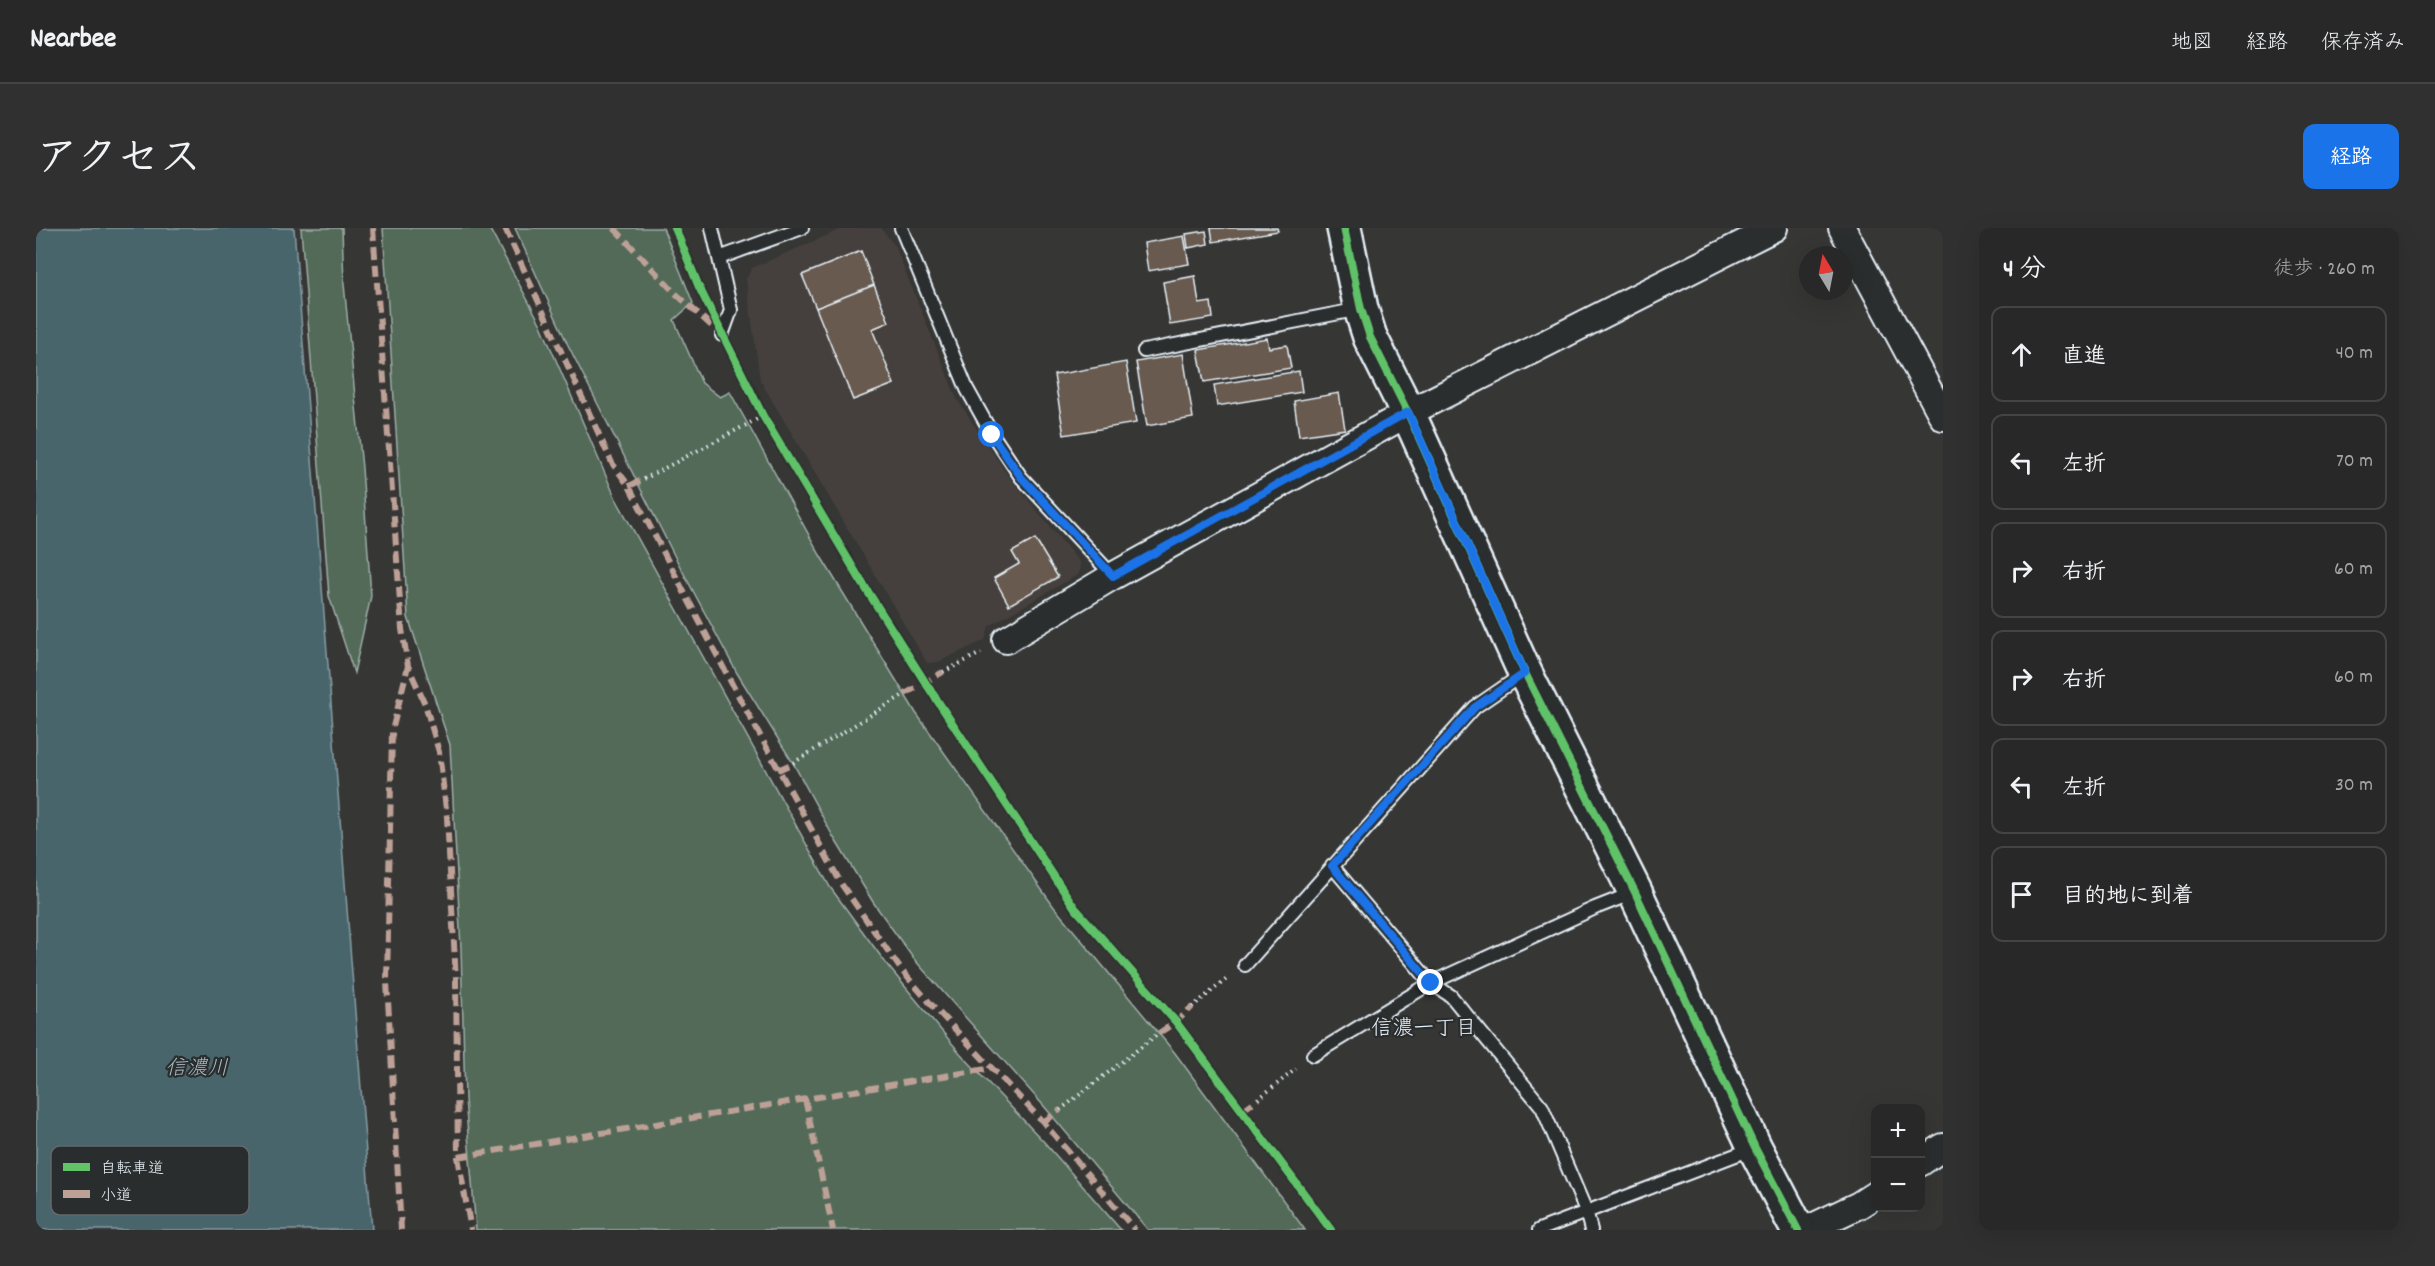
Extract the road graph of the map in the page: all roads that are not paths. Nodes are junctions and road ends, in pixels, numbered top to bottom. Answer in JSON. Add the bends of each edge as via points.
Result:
{"nodes":[{"id":1,"x":712,"y":228,"type":"edge"},
{"id":2,"x":802,"y":228,"type":"edge"},
{"id":3,"x":902,"y":228,"type":"edge"},
{"id":4,"x":1344,"y":228,"type":"edge"},
{"id":5,"x":1774,"y":228,"type":"edge"},
{"id":6,"x":1842,"y":228,"type":"edge"},
{"id":7,"x":719,"y":258,"type":"junction"},
{"id":8,"x":1362,"y":309,"type":"junction"},
{"id":9,"x":722,"y":335,"type":"dead end"},
{"id":10,"x":1144,"y":351,"type":"dead end"},
{"id":11,"x":1408,"y":412,"type":"junction"},
{"id":12,"x":1943,"y":417,"type":"edge"},
{"id":13,"x":1113,"y":576,"type":"junction"},
{"id":14,"x":1006,"y":640,"type":"road end"},
{"id":15,"x":1525,"y":673,"type":"junction"},
{"id":16,"x":1332,"y":866,"type":"junction"},
{"id":17,"x":1635,"y":892,"type":"junction"},
{"id":18,"x":1245,"y":965,"type":"road end"},
{"id":19,"x":1431,"y":983,"type":"junction"},
{"id":20,"x":1313,"y":1055,"type":"road end"},
{"id":21,"x":1943,"y":1147,"type":"edge"},
{"id":22,"x":1755,"y":1148,"type":"junction"},
{"id":23,"x":1925,"y":1160,"type":"edge"},
{"id":24,"x":1871,"y":1197,"type":"edge"},
{"id":25,"x":1586,"y":1211,"type":"junction"},
{"id":26,"x":1539,"y":1230,"type":"edge"},
{"id":27,"x":1591,"y":1230,"type":"edge"},
{"id":28,"x":1798,"y":1230,"type":"edge"},
{"id":29,"x":1806,"y":1230,"type":"edge"}],
"edges":[{"from":1,"to":7,"type":"lane"},
{"from":2,"to":7,"type":"lane"},
{"from":3,"to":13,"type":"lane","via":[[967,389],[992,435],[1021,477]]},
{"from":4,"to":8,"type":"street"},
{"from":5,"to":11,"type":"street"},
{"from":6,"to":12,"type":"street"},
{"from":7,"to":9,"type":"lane","via":[[731,310]]},
{"from":8,"to":10,"type":"lane"},
{"from":8,"to":11,"type":"street","via":[[1370,337]]},
{"from":11,"to":13,"type":"street"},
{"from":11,"to":15,"type":"street"},
{"from":13,"to":14,"type":"street"},
{"from":15,"to":16,"type":"lane","via":[[1475,707]]},
{"from":15,"to":17,"type":"street"},
{"from":16,"to":18,"type":"lane"},
{"from":16,"to":19,"type":"lane"},
{"from":17,"to":19,"type":"lane"},
{"from":17,"to":22,"type":"street"},
{"from":19,"to":20,"type":"lane"},
{"from":19,"to":25,"type":"lane","via":[[1451,996],[1542,1107]]},
{"from":21,"to":23,"type":"street"},
{"from":22,"to":25,"type":"lane"},
{"from":22,"to":28,"type":"street"},
{"from":24,"to":29,"type":"street"},
{"from":25,"to":26,"type":"lane"},
{"from":25,"to":27,"type":"lane"}]}
